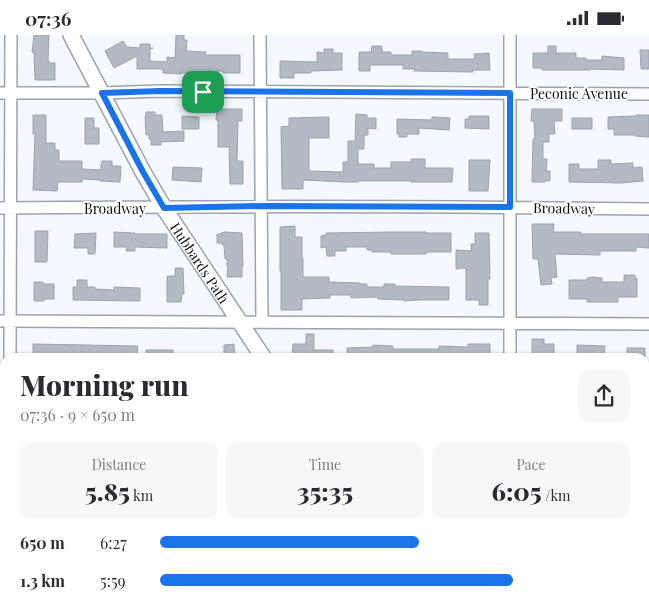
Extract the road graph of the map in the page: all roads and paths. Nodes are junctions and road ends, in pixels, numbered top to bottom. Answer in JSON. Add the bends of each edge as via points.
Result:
{"nodes":[{"id":1,"x":11,"y":35,"type":"edge"},
{"id":2,"x":71,"y":35,"type":"edge"},
{"id":3,"x":260,"y":35,"type":"edge"},
{"id":4,"x":510,"y":35,"type":"edge"},
{"id":5,"x":261,"y":92,"type":"junction"},
{"id":6,"x":5,"y":93,"type":"edge"},
{"id":7,"x":102,"y":93,"type":"junction"},
{"id":8,"x":510,"y":93,"type":"junction"},
{"id":9,"x":649,"y":94,"type":"edge"},
{"id":10,"x":261,"y":206,"type":"junction"},
{"id":11,"x":510,"y":207,"type":"junction"},
{"id":12,"x":5,"y":208,"type":"edge"},
{"id":13,"x":164,"y":208,"type":"junction"},
{"id":14,"x":649,"y":209,"type":"edge"},
{"id":15,"x":5,"y":321,"type":"edge"},
{"id":16,"x":238,"y":322,"type":"junction"},
{"id":17,"x":262,"y":322,"type":"junction"},
{"id":18,"x":509,"y":323,"type":"junction"},
{"id":19,"x":649,"y":324,"type":"edge"},
{"id":20,"x":9,"y":353,"type":"edge"},
{"id":21,"x":260,"y":353,"type":"edge"},
{"id":22,"x":510,"y":353,"type":"edge"}],
"edges":[{"from":1,"to":6,"type":"street"},
{"from":2,"to":7,"type":"street","name":"Hubbards Path"},
{"from":3,"to":5,"type":"street"},
{"from":4,"to":8,"type":"street"},
{"from":5,"to":7,"type":"street","name":"Peconic Avenue"},
{"from":5,"to":8,"type":"street","name":"Peconic Avenue"},
{"from":5,"to":10,"type":"street"},
{"from":6,"to":7,"type":"street","name":"Peconic Avenue"},
{"from":6,"to":12,"type":"street"},
{"from":7,"to":13,"type":"street","name":"Hubbards Path"},
{"from":8,"to":9,"type":"street","name":"Peconic Avenue"},
{"from":8,"to":11,"type":"street"},
{"from":10,"to":11,"type":"street","name":"Broadway"},
{"from":10,"to":13,"type":"street","name":"Broadway"},
{"from":10,"to":17,"type":"street"},
{"from":11,"to":14,"type":"street","name":"Broadway"},
{"from":11,"to":18,"type":"street"},
{"from":12,"to":13,"type":"street","name":"Broadway"},
{"from":12,"to":15,"type":"street"},
{"from":13,"to":16,"type":"street","name":"Hubbards Path"},
{"from":15,"to":16,"type":"street"},
{"from":15,"to":20,"type":"street"},
{"from":16,"to":17,"type":"street"},
{"from":16,"to":21,"type":"street","name":"Hubbards Path"},
{"from":17,"to":18,"type":"street"},
{"from":18,"to":19,"type":"street"},
{"from":18,"to":22,"type":"street"}]}
